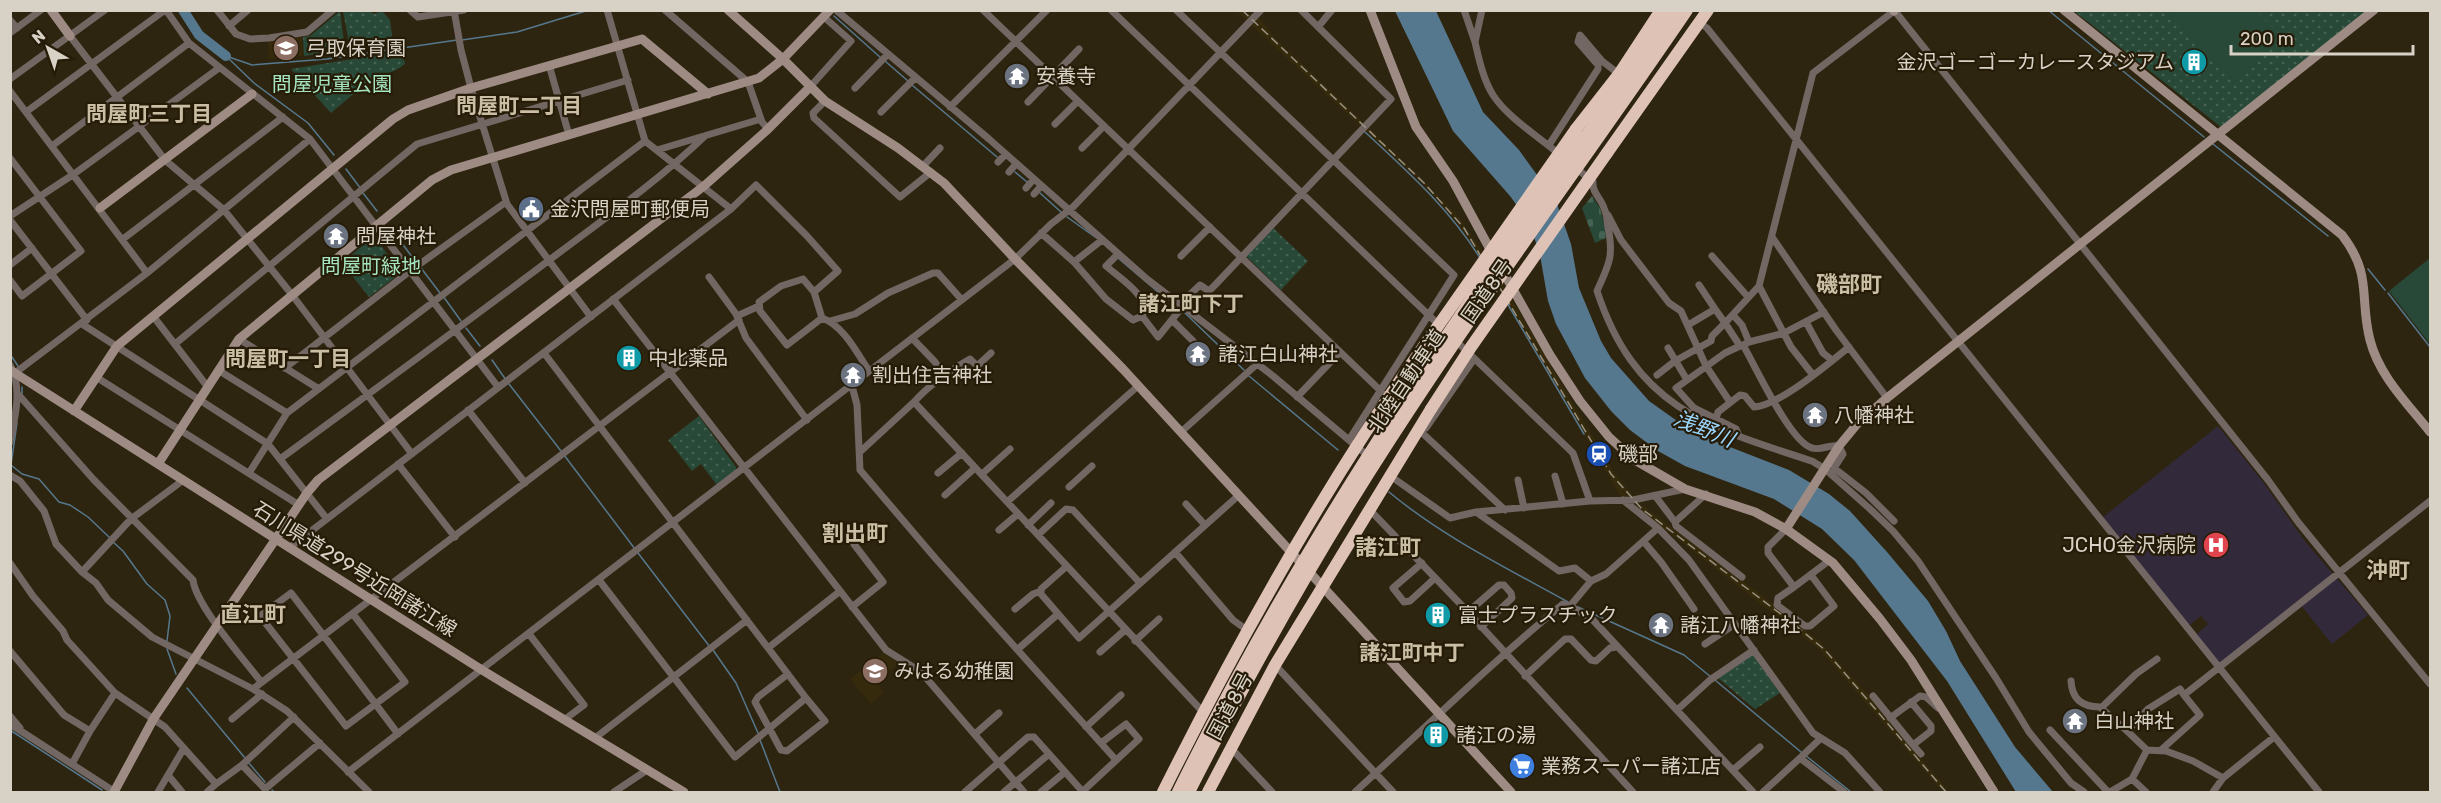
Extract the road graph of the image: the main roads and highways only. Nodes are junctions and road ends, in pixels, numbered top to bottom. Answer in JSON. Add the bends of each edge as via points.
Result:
{"nodes":[{"id":1,"x":1661,"y":10,"type":"edge"},
{"id":2,"x":1674,"y":10,"type":"edge"},
{"id":3,"x":1687,"y":10,"type":"edge"},
{"id":4,"x":1708,"y":10,"type":"edge"},
{"id":5,"x":1163,"y":792,"type":"edge"},
{"id":6,"x":1178,"y":792,"type":"edge"},
{"id":7,"x":1189,"y":792,"type":"edge"},
{"id":8,"x":1208,"y":792,"type":"edge"}],
"edges":[{"from":1,"to":5,"type":"highway","name":"国道8号","bridge":true,"via":[[1410,366],[1384,394],[1247,630]]},
{"from":2,"to":6,"type":"highway","name":"北陸自動車道","bridge":true,"via":[[1381,434],[1268,619]]},
{"from":3,"to":7,"type":"highway","name":"北陸自動車道","bridge":true,"via":[[1390,440],[1277,626]]},
{"from":4,"to":8,"type":"highway","name":"国道8号","bridge":true,"via":[[1471,347],[1420,431],[1389,471],[1275,665]]}]}
